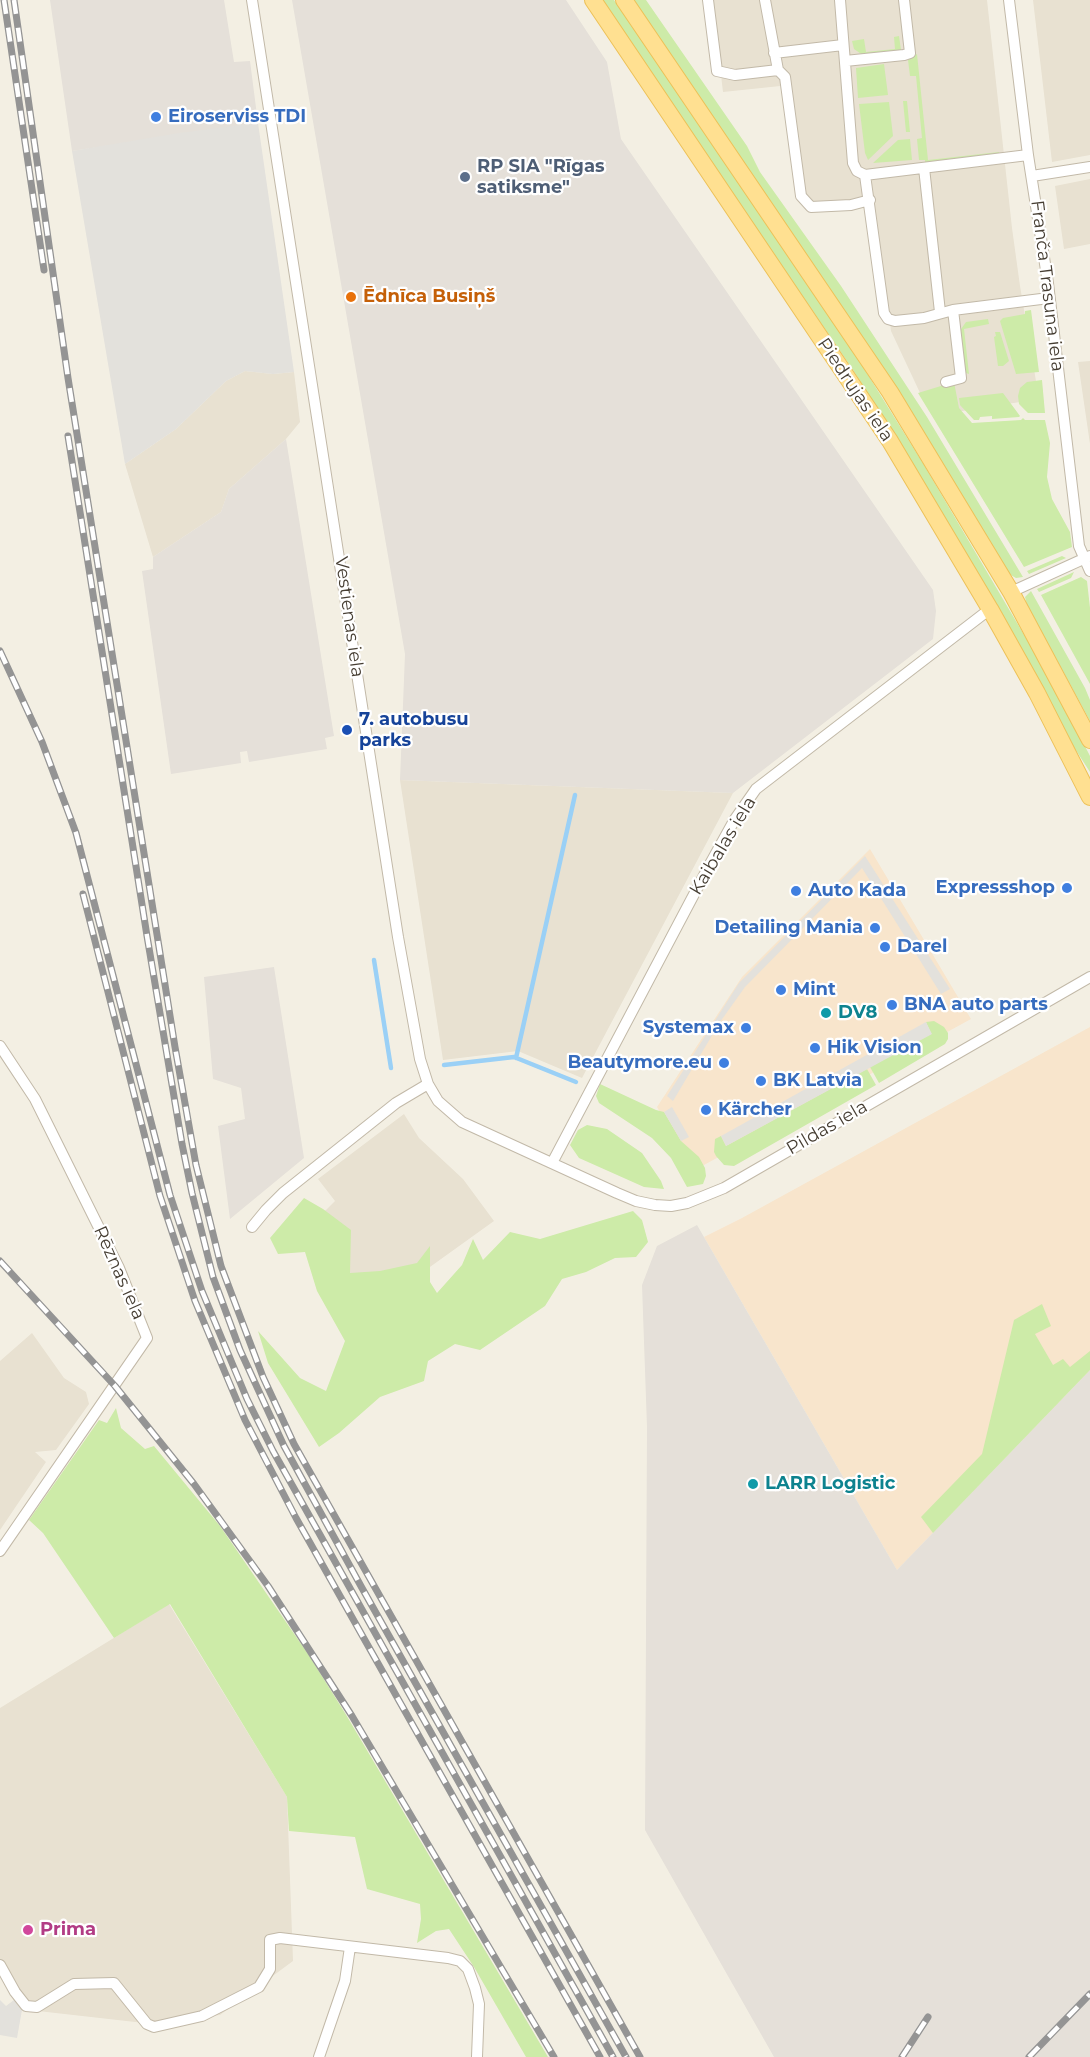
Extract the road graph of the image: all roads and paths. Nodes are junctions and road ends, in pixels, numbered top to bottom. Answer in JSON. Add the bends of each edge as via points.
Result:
{"nodes":[{"id":1,"x":252,"y":0,"type":"edge"},
{"id":2,"x":593,"y":0,"type":"edge"},
{"id":3,"x":624,"y":0,"type":"edge"},
{"id":4,"x":708,"y":0,"type":"edge"},
{"id":5,"x":765,"y":0,"type":"edge"},
{"id":6,"x":840,"y":0,"type":"edge"},
{"id":7,"x":908,"y":0,"type":"edge"},
{"id":8,"x":1009,"y":0,"type":"edge"},
{"id":9,"x":843,"y":45,"type":"junction"},
{"id":10,"x":774,"y":53,"type":"junction"},
{"id":11,"x":845,"y":61,"type":"junction"},
{"id":12,"x":778,"y":70,"type":"junction"},
{"id":13,"x":1028,"y":155,"type":"junction"},
{"id":14,"x":1090,"y":167,"type":"edge"},
{"id":15,"x":924,"y":168,"type":"junction"},
{"id":16,"x":865,"y":175,"type":"junction"},
{"id":17,"x":1032,"y":176,"type":"junction"},
{"id":18,"x":870,"y":200,"type":"junction"},
{"id":19,"x":1049,"y":298,"type":"junction"},
{"id":20,"x":953,"y":310,"type":"junction"},
{"id":21,"x":940,"y":312,"type":"junction"},
{"id":22,"x":946,"y":382,"type":"dead end"},
{"id":23,"x":1087,"y":557,"type":"edge"},
{"id":24,"x":1090,"y":571,"type":"edge"},
{"id":25,"x":1011,"y":592,"type":"junction"},
{"id":26,"x":990,"y":609,"type":"junction"},
{"id":27,"x":1090,"y":740,"type":"edge"},
{"id":28,"x":1090,"y":797,"type":"edge"},
{"id":29,"x":1090,"y":977,"type":"edge"},
{"id":30,"x":0,"y":1046,"type":"edge"},
{"id":31,"x":428,"y":1084,"type":"junction"},
{"id":32,"x":552,"y":1163,"type":"junction"},
{"id":33,"x":252,"y":1227,"type":"dead end"},
{"id":34,"x":0,"y":1551,"type":"edge"},
{"id":35,"x":350,"y":1947,"type":"junction"},
{"id":36,"x":0,"y":1965,"type":"edge"},
{"id":37,"x":319,"y":2057,"type":"edge"},
{"id":38,"x":477,"y":2057,"type":"edge"}],
"edges":[{"from":1,"to":31,"type":"street","name":"Vestienas iela","via":[[398,938]]},
{"from":2,"to":26,"type":"main road","name":"Piedrujas iela","via":[[890,441]]},
{"from":3,"to":25,"type":"main road","name":"Piedrujas iela","via":[[890,392]]},
{"from":4,"to":12,"type":"street","via":[[717,71],[735,75]]},
{"from":5,"to":10,"type":"street"},
{"from":6,"to":9,"type":"street"},
{"from":7,"to":11,"type":"street","via":[[910,53]]},
{"from":8,"to":13,"type":"street","name":"Franča Trasuna iela"},
{"from":9,"to":10,"type":"street"},
{"from":9,"to":11,"type":"street"},
{"from":10,"to":12,"type":"street"},
{"from":11,"to":16,"type":"street","via":[[854,163],[857,171]]},
{"from":12,"to":18,"type":"street","via":[[785,76],[801,196],[811,207]]},
{"from":13,"to":15,"type":"street"},
{"from":13,"to":17,"type":"street","name":"Franča Trasuna iela"},
{"from":14,"to":17,"type":"street"},
{"from":15,"to":16,"type":"street"},
{"from":15,"to":21,"type":"street"},
{"from":16,"to":18,"type":"street"},
{"from":17,"to":19,"type":"street","name":"Franča Trasuna iela"},
{"from":18,"to":21,"type":"street","via":[[884,313],[895,321]]},
{"from":19,"to":20,"type":"street"},
{"from":19,"to":23,"type":"street","name":"Franča Trasuna iela","via":[[1079,546]]},
{"from":20,"to":21,"type":"street"},
{"from":20,"to":22,"type":"street","via":[[961,378]]},
{"from":23,"to":24,"type":"street","name":"Franča Trasuna iela"},
{"from":23,"to":25,"type":"street"},
{"from":25,"to":27,"type":"main road","name":"Piedrujas iela"},
{"from":26,"to":28,"type":"main road","name":"Piedrujas iela"},
{"from":26,"to":32,"type":"street","name":"Kaibalas iela","via":[[756,789],[715,855]]},
{"from":29,"to":32,"type":"street","name":"Pildas iela","via":[[724,1188],[687,1203],[655,1205],[636,1201]]},
{"from":30,"to":34,"type":"street","name":"Rēznas iela","via":[[35,1099],[119,1268],[147,1338]]},
{"from":31,"to":32,"type":"street","name":"Vestienas iela","via":[[438,1101],[462,1122]]},
{"from":31,"to":33,"type":"street","via":[[396,1103],[283,1193]]},
{"from":35,"to":36,"type":"street","via":[[288,1937],[270,1940],[270,1969],[259,1987],[202,2016],[154,2027],[147,2024],[114,1983],[74,1984],[37,2007],[26,2006]]},
{"from":35,"to":37,"type":"street","via":[[345,1981]]},
{"from":35,"to":38,"type":"street","via":[[460,1961],[468,1969],[479,2004]]}]}
